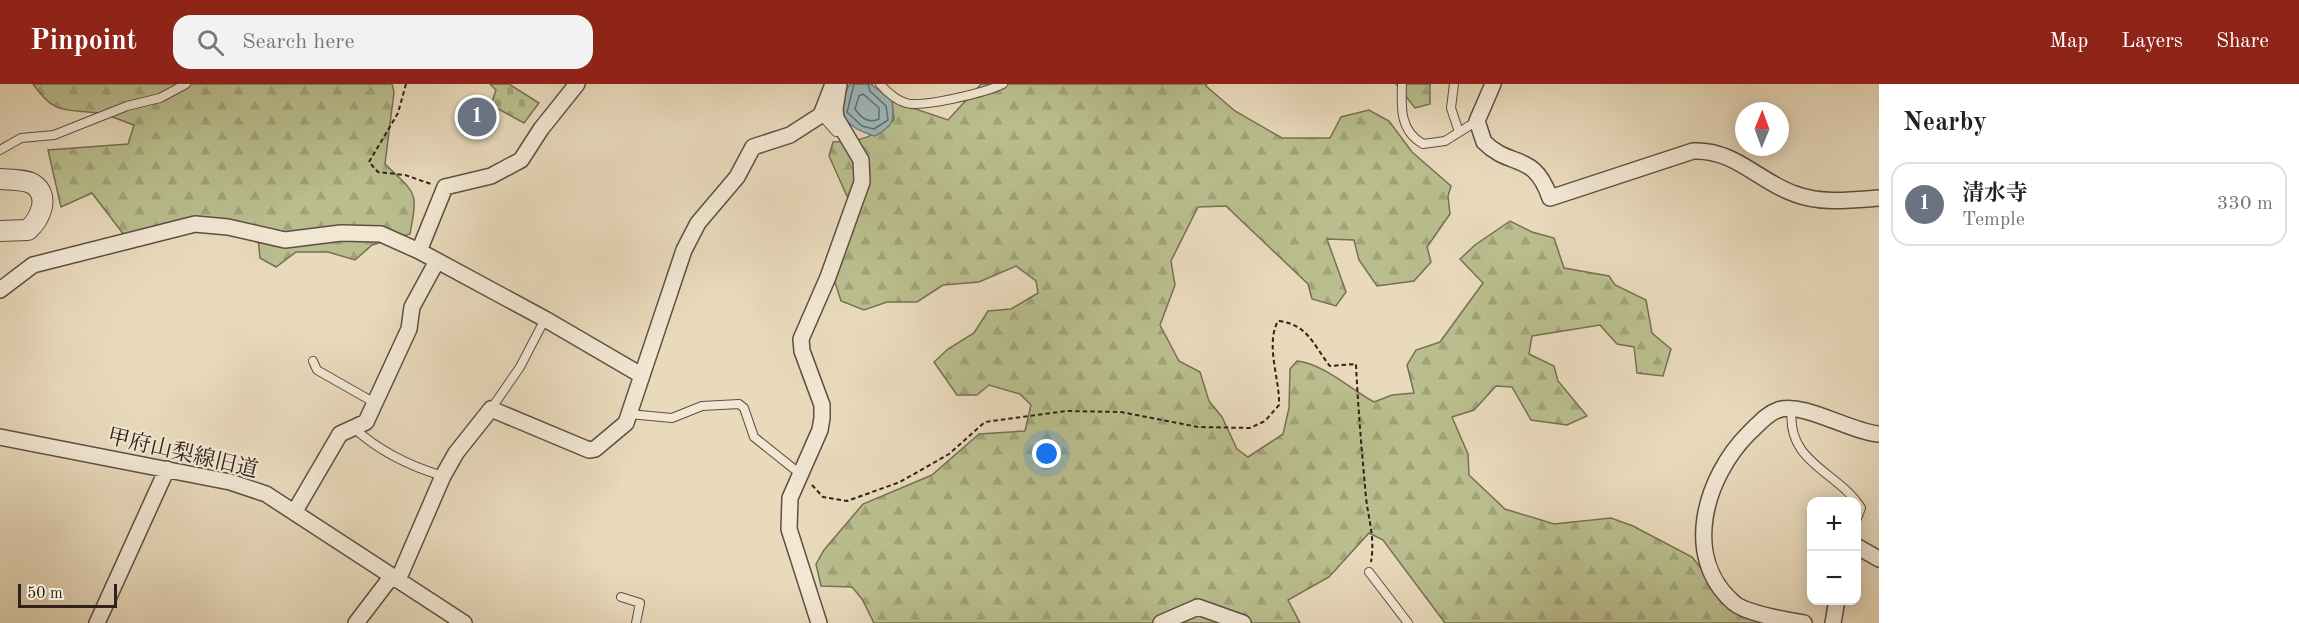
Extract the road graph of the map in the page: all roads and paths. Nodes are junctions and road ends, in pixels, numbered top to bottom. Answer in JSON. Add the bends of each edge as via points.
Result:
{"nodes":[{"id":1,"x":186,"y":84,"type":"edge"},
{"id":2,"x":406,"y":84,"type":"edge"},
{"id":3,"x":577,"y":84,"type":"edge"},
{"id":4,"x":833,"y":84,"type":"edge"},
{"id":5,"x":839,"y":84,"type":"edge"},
{"id":6,"x":880,"y":84,"type":"edge"},
{"id":7,"x":1003,"y":84,"type":"edge"},
{"id":8,"x":1402,"y":84,"type":"edge"},
{"id":9,"x":1454,"y":84,"type":"edge"},
{"id":10,"x":1493,"y":84,"type":"edge"},
{"id":11,"x":821,"y":115,"type":"junction"},
{"id":12,"x":1478,"y":121,"type":"junction"},
{"id":13,"x":844,"y":132,"type":"junction"},
{"id":14,"x":1459,"y":132,"type":"junction"},
{"id":15,"x":0,"y":150,"type":"edge"},
{"id":16,"x":0,"y":179,"type":"edge"},
{"id":17,"x":445,"y":188,"type":"junction"},
{"id":18,"x":1879,"y":198,"type":"edge"},
{"id":19,"x":0,"y":231,"type":"edge"},
{"id":20,"x":419,"y":251,"type":"junction"},
{"id":21,"x":437,"y":261,"type":"junction"},
{"id":22,"x":0,"y":290,"type":"edge"},
{"id":23,"x":545,"y":319,"type":"junction"},
{"id":24,"x":313,"y":361,"type":"dead end"},
{"id":25,"x":641,"y":375,"type":"junction"},
{"id":26,"x":375,"y":403,"type":"junction"},
{"id":27,"x":1792,"y":408,"type":"junction"},
{"id":28,"x":492,"y":409,"type":"junction"},
{"id":29,"x":629,"y":414,"type":"junction"},
{"id":30,"x":354,"y":428,"type":"junction"},
{"id":31,"x":1879,"y":434,"type":"edge"},
{"id":32,"x":0,"y":437,"type":"edge"},
{"id":33,"x":168,"y":469,"type":"junction"},
{"id":34,"x":799,"y":472,"type":"junction"},
{"id":35,"x":443,"y":476,"type":"junction"},
{"id":36,"x":1853,"y":497,"type":"edge"},
{"id":37,"x":295,"y":511,"type":"junction"},
{"id":38,"x":1861,"y":548,"type":"edge"},
{"id":39,"x":1879,"y":559,"type":"edge"},
{"id":40,"x":1370,"y":572,"type":"joint"},
{"id":41,"x":395,"y":578,"type":"junction"},
{"id":42,"x":621,"y":597,"type":"dead end"},
{"id":43,"x":1836,"y":605,"type":"edge"},
{"id":44,"x":97,"y":623,"type":"edge"},
{"id":45,"x":356,"y":623,"type":"edge"},
{"id":46,"x":464,"y":623,"type":"edge"},
{"id":47,"x":636,"y":623,"type":"edge"},
{"id":48,"x":819,"y":623,"type":"edge"},
{"id":49,"x":1161,"y":623,"type":"edge"},
{"id":50,"x":1243,"y":623,"type":"edge"},
{"id":51,"x":1408,"y":623,"type":"edge"},
{"id":52,"x":1804,"y":623,"type":"edge"},
{"id":53,"x":1833,"y":623,"type":"edge"}],
"edges":[{"from":1,"to":15,"type":"lane","via":[[160,98],[127,106],[54,135],[21,138]]},
{"from":2,"to":17,"type":"path","via":[[398,113],[369,162],[378,172]]},
{"from":3,"to":17,"type":"street","via":[[521,160],[491,176]]},
{"from":4,"to":11,"type":"street"},
{"from":5,"to":13,"type":"street","via":[[835,109]]},
{"from":6,"to":7,"type":"lane","via":[[898,99],[914,104],[980,93]]},
{"from":8,"to":14,"type":"lane","via":[[1405,126],[1418,141],[1433,144]]},
{"from":9,"to":14,"type":"lane","via":[[1451,108]]},
{"from":10,"to":12,"type":"street"},
{"from":11,"to":13,"type":"lane","via":[[836,132]]},
{"from":11,"to":25,"type":"street","via":[[790,135],[753,147],[737,177],[698,223],[684,250]]},
{"from":12,"to":14,"type":"lane"},
{"from":12,"to":18,"type":"street","via":[[1484,142],[1537,170],[1550,198],[1692,151],[1744,164],[1794,194],[1827,200]]},
{"from":13,"to":34,"type":"street","via":[[861,160],[862,182],[801,339],[822,405],[822,418]]},
{"from":16,"to":19,"type":"street","via":[[33,184],[40,191],[42,203],[40,214],[28,230]]},
{"from":17,"to":20,"type":"street"},
{"from":20,"to":21,"type":"street"},
{"from":20,"to":22,"type":"street","via":[[381,234],[341,233],[285,240],[195,224],[33,266]]},
{"from":21,"to":23,"type":"street"},
{"from":21,"to":26,"type":"street","via":[[412,307],[409,329]]},
{"from":23,"to":25,"type":"street"},
{"from":23,"to":28,"type":"lane"},
{"from":24,"to":26,"type":"lane","via":[[317,370]]},
{"from":25,"to":29,"type":"street"},
{"from":26,"to":30,"type":"street","via":[[366,422]]},
{"from":27,"to":31,"type":"street"},
{"from":27,"to":36,"type":"lane","via":[[1791,430],[1805,456]]},
{"from":27,"to":52,"type":"street","via":[[1778,410],[1764,419],[1725,463],[1703,527],[1705,558],[1716,584],[1736,605]]},
{"from":28,"to":29,"type":"street","via":[[589,450],[596,449],[626,423]]},
{"from":28,"to":35,"type":"street","via":[[456,453]]},
{"from":29,"to":34,"type":"lane","via":[[672,418],[702,406],[739,404],[754,437]]},
{"from":30,"to":35,"type":"lane","via":[[398,460]]},
{"from":30,"to":37,"type":"street","via":[[340,434]]},
{"from":32,"to":33,"type":"street","name":"甲府山梨線旧道"},
{"from":33,"to":37,"type":"street","name":"甲府山梨線旧道","via":[[248,487]]},
{"from":33,"to":44,"type":"street"},
{"from":34,"to":40,"type":"path","via":[[823,497],[847,501],[910,477],[949,454],[985,422],[1066,411],[1121,412],[1198,427],[1250,428],[1265,421],[1279,405],[1272,332],[1278,321],[1293,323],[1304,331],[1330,366],[1356,364],[1368,519],[1374,536]]},
{"from":34,"to":48,"type":"street","via":[[790,498],[789,529]]},
{"from":35,"to":41,"type":"street"},
{"from":37,"to":41,"type":"street","name":"甲府山梨線旧道"},
{"from":38,"to":39,"type":"street"},
{"from":40,"to":51,"type":"lane"},
{"from":41,"to":45,"type":"street"},
{"from":41,"to":46,"type":"street","name":"甲府山梨線旧道"},
{"from":42,"to":47,"type":"lane","via":[[640,603]]},
{"from":43,"to":53,"type":"street"},
{"from":49,"to":50,"type":"street","via":[[1198,607]]}]}
